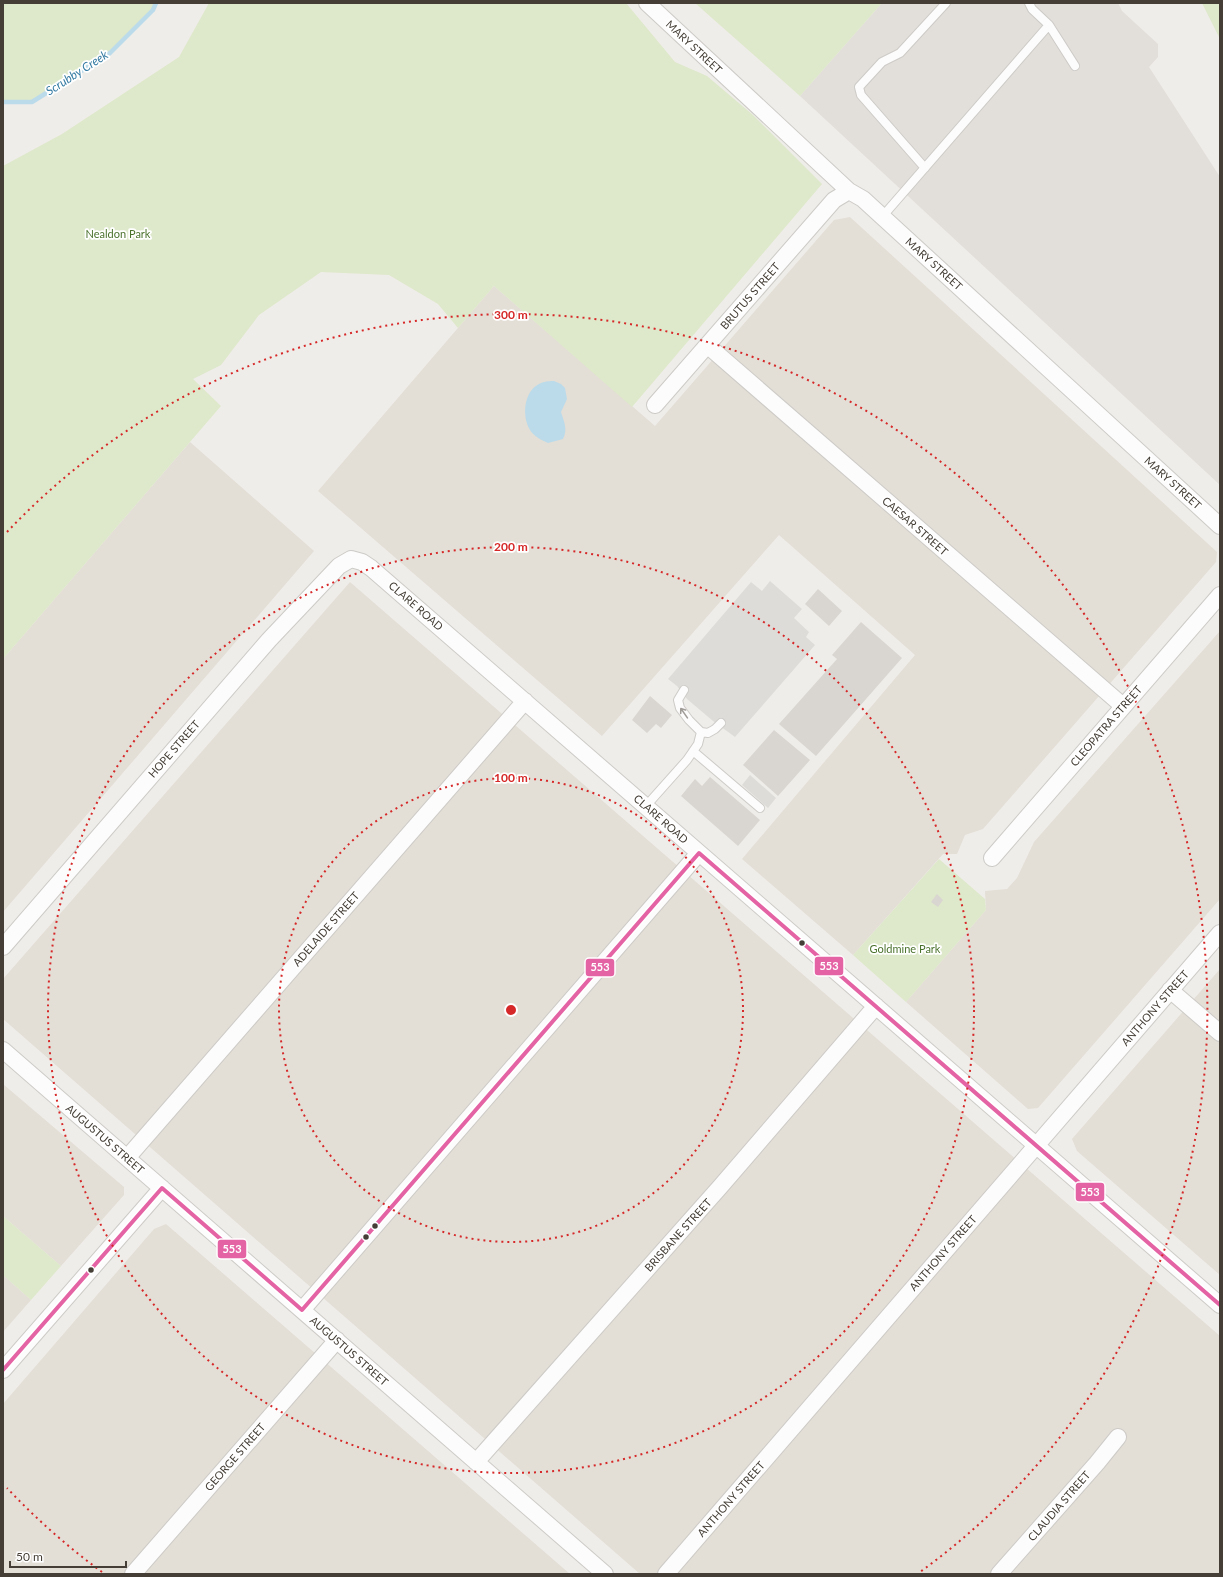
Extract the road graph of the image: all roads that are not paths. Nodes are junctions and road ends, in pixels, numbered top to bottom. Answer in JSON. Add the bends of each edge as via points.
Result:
{"nodes":[{"id":1,"x":647,"y":3,"type":"edge"},
{"id":2,"x":946,"y":3,"type":"edge"},
{"id":3,"x":1029,"y":3,"type":"edge"},
{"id":4,"x":1049,"y":25,"type":"junction"},
{"id":5,"x":1075,"y":66,"type":"dead end"},
{"id":6,"x":925,"y":168,"type":"junction"},
{"id":7,"x":849,"y":191,"type":"junction"},
{"id":8,"x":882,"y":218,"type":"junction"},
{"id":9,"x":707,"y":345,"type":"junction"},
{"id":10,"x":655,"y":405,"type":"dead end"},
{"id":11,"x":1220,"y":526,"type":"edge"},
{"id":12,"x":351,"y":559,"type":"joint"},
{"id":13,"x":1220,"y":595,"type":"edge"},
{"id":14,"x":684,"y":690,"type":"dead end"},
{"id":15,"x":525,"y":701,"type":"junction"},
{"id":16,"x":1123,"y":706,"type":"junction"},
{"id":17,"x":721,"y":723,"type":"dead end"},
{"id":18,"x":701,"y":732,"type":"junction"},
{"id":19,"x":693,"y":751,"type":"junction"},
{"id":20,"x":646,"y":806,"type":"junction"},
{"id":21,"x":760,"y":808,"type":"dead end"},
{"id":22,"x":699,"y":853,"type":"junction"},
{"id":23,"x":992,"y":858,"type":"dead end"},
{"id":24,"x":1220,"y":933,"type":"edge"},
{"id":25,"x":3,"y":947,"type":"edge"},
{"id":26,"x":1170,"y":990,"type":"junction"},
{"id":27,"x":876,"y":1006,"type":"junction"},
{"id":28,"x":1220,"y":1034,"type":"edge"},
{"id":29,"x":3,"y":1050,"type":"edge"},
{"id":30,"x":1036,"y":1145,"type":"junction"},
{"id":31,"x":127,"y":1158,"type":"junction"},
{"id":32,"x":162,"y":1188,"type":"junction"},
{"id":33,"x":1220,"y":1305,"type":"edge"},
{"id":34,"x":302,"y":1310,"type":"junction"},
{"id":35,"x":337,"y":1340,"type":"junction"},
{"id":36,"x":3,"y":1370,"type":"edge"},
{"id":37,"x":1118,"y":1437,"type":"dead end"},
{"id":38,"x":476,"y":1462,"type":"junction"},
{"id":39,"x":133,"y":1574,"type":"edge"},
{"id":40,"x":605,"y":1574,"type":"edge"},
{"id":41,"x":666,"y":1574,"type":"edge"},
{"id":42,"x":999,"y":1574,"type":"edge"}],
"edges":[{"from":1,"to":7,"type":"street","name":"MARY STREET"},
{"from":2,"to":6,"type":"lane","via":[[900,53],[882,62],[859,87],[860,95]]},
{"from":3,"to":4,"type":"lane"},
{"from":4,"to":5,"type":"lane"},
{"from":4,"to":6,"type":"lane"},
{"from":6,"to":8,"type":"lane"},
{"from":7,"to":8,"type":"street","name":"MARY STREET","via":[[862,199]]},
{"from":7,"to":9,"type":"street","name":"BRUTUS STREET","via":[[834,200]]},
{"from":8,"to":11,"type":"street","name":"MARY STREET"},
{"from":9,"to":10,"type":"street","name":"BRUTUS STREET"},
{"from":9,"to":16,"type":"street","name":"CAESAR STREET"},
{"from":12,"to":15,"type":"street","name":"CLARE ROAD","via":[[371,568]]},
{"from":12,"to":25,"type":"street","name":"HOPE STREET","via":[[339,566],[268,640]]},
{"from":13,"to":16,"type":"street","name":"CLEOPATRA STREET"},
{"from":18,"to":14,"type":"lane","one_way":true,"via":[[680,708],[678,700]]},
{"from":15,"to":20,"type":"street","name":"CLARE ROAD"},
{"from":15,"to":31,"type":"street","name":"ADELAIDE STREET"},
{"from":16,"to":23,"type":"street","name":"CLEOPATRA STREET"},
{"from":17,"to":18,"type":"lane","via":[[708,734]]},
{"from":18,"to":19,"type":"lane"},
{"from":19,"to":20,"type":"lane"},
{"from":19,"to":21,"type":"lane"},
{"from":20,"to":22,"type":"street","name":"CLARE ROAD"},
{"from":22,"to":27,"type":"street","name":"CLARE ROAD"},
{"from":22,"to":34,"type":"street"},
{"from":24,"to":26,"type":"street","name":"ANTHONY STREET"},
{"from":26,"to":28,"type":"street"},
{"from":26,"to":30,"type":"street","name":"ANTHONY STREET"},
{"from":27,"to":30,"type":"street","name":"CLARE ROAD"},
{"from":27,"to":38,"type":"street","name":"BRISBANE STREET","via":[[720,1188]]},
{"from":29,"to":31,"type":"street","name":"AUGUSTUS STREET"},
{"from":30,"to":33,"type":"street","name":"CLARE ROAD"},
{"from":30,"to":41,"type":"street","name":"ANTHONY STREET"},
{"from":31,"to":32,"type":"street","name":"AUGUSTUS STREET"},
{"from":32,"to":34,"type":"street","name":"AUGUSTUS STREET"},
{"from":32,"to":36,"type":"street"},
{"from":34,"to":35,"type":"street","name":"AUGUSTUS STREET"},
{"from":35,"to":38,"type":"street","name":"AUGUSTUS STREET"},
{"from":35,"to":39,"type":"street","name":"GEORGE STREET"},
{"from":37,"to":42,"type":"street","name":"CLAUDIA STREET"},
{"from":38,"to":40,"type":"street","name":"AUGUSTUS STREET"}]}
